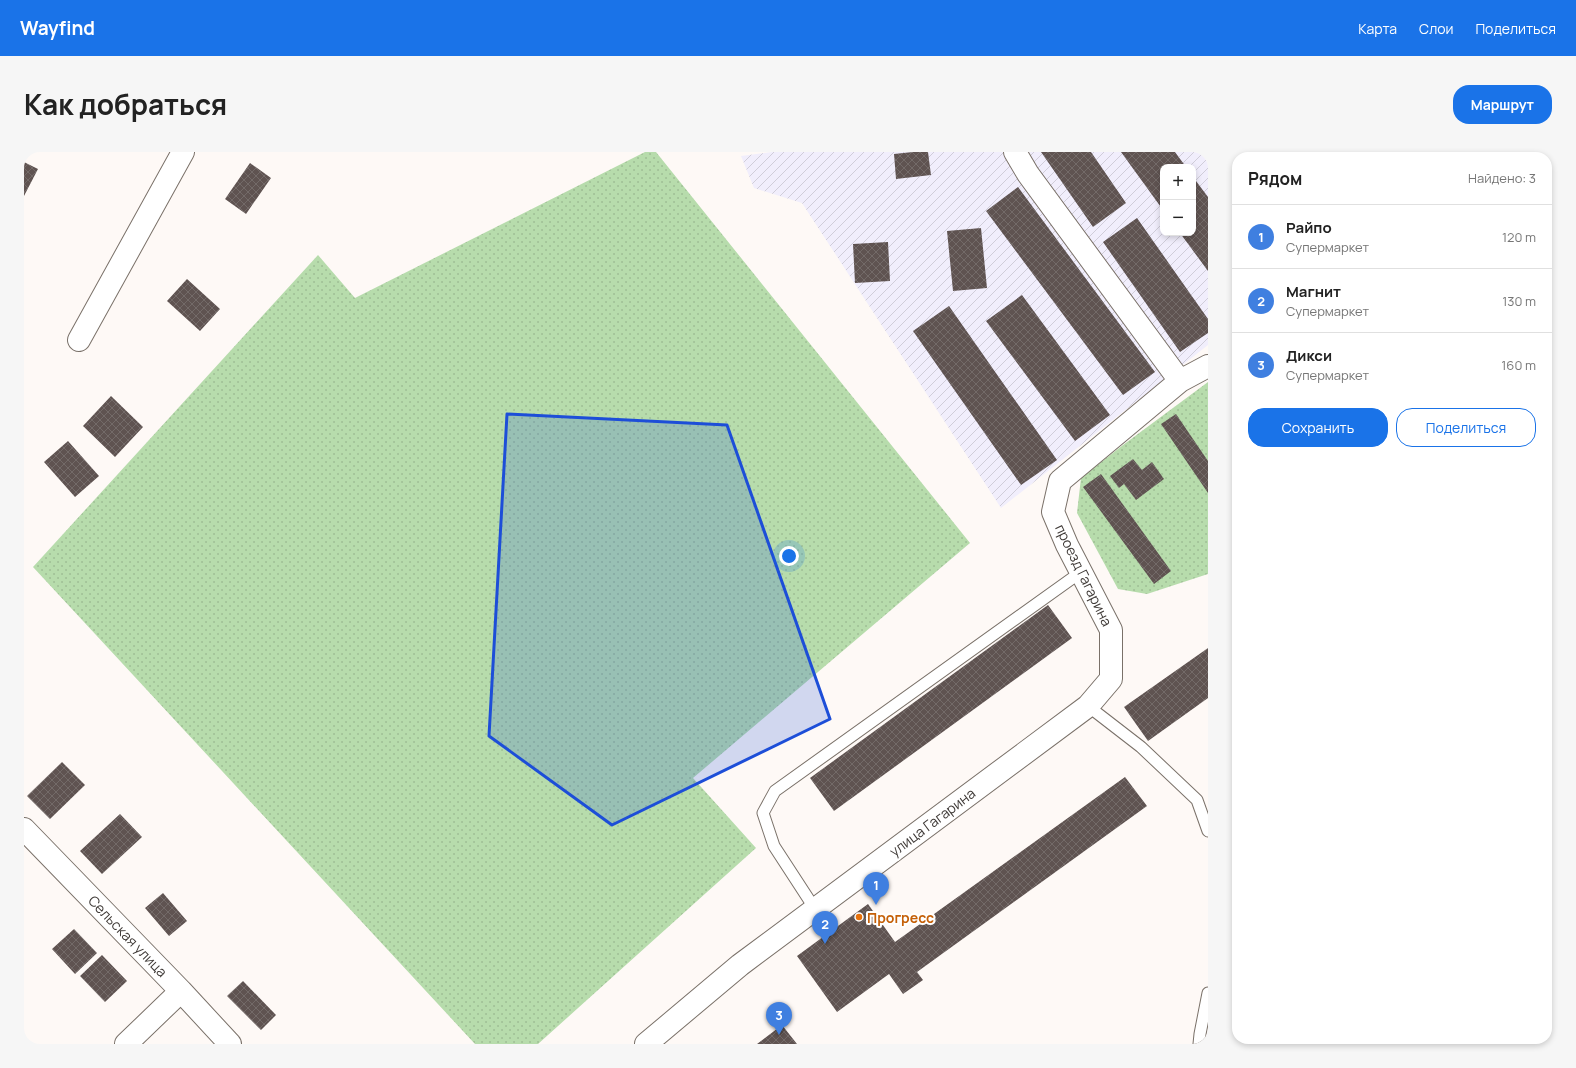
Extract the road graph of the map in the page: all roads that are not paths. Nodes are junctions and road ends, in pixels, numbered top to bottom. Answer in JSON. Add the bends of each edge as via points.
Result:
{"nodes":[{"id":1,"x":183,"y":152,"type":"edge"},
{"id":2,"x":1015,"y":152,"type":"edge"},
{"id":3,"x":79,"y":340,"type":"dead end"},
{"id":4,"x":1208,"y":366,"type":"edge"},
{"id":5,"x":1180,"y":381,"type":"junction"},
{"id":6,"x":1082,"y":572,"type":"junction"},
{"id":7,"x":1088,"y":706,"type":"junction"},
{"id":8,"x":24,"y":829,"type":"edge"},
{"id":9,"x":1208,"y":831,"type":"edge"},
{"id":10,"x":815,"y":909,"type":"junction"},
{"id":11,"x":182,"y":991,"type":"junction"},
{"id":12,"x":1208,"y":994,"type":"edge"},
{"id":13,"x":126,"y":1044,"type":"edge"},
{"id":14,"x":230,"y":1044,"type":"edge"},
{"id":15,"x":646,"y":1044,"type":"edge"},
{"id":16,"x":1200,"y":1044,"type":"edge"}],
"edges":[{"from":1,"to":3,"type":"street"},
{"from":2,"to":5,"type":"street","via":[[1028,174]]},
{"from":4,"to":5,"type":"street","name":"проезд Гагарина"},
{"from":5,"to":6,"type":"street","name":"проезд Гагарина","via":[[1060,482],[1053,512]]},
{"from":6,"to":7,"type":"street","name":"проезд Гагарина","via":[[1111,630],[1111,679]]},
{"from":6,"to":10,"type":"lane","via":[[775,791],[763,813],[774,846]]},
{"from":7,"to":9,"type":"lane","via":[[1141,747],[1197,800]]},
{"from":7,"to":10,"type":"street","name":"улица Гагарина"},
{"from":8,"to":11,"type":"street","name":"Сельская улица"},
{"from":10,"to":15,"type":"street","name":"улица Гагарина","via":[[740,965]]},
{"from":11,"to":13,"type":"street"},
{"from":11,"to":14,"type":"street","name":"Сельская улица"},
{"from":12,"to":16,"type":"lane"}]}
